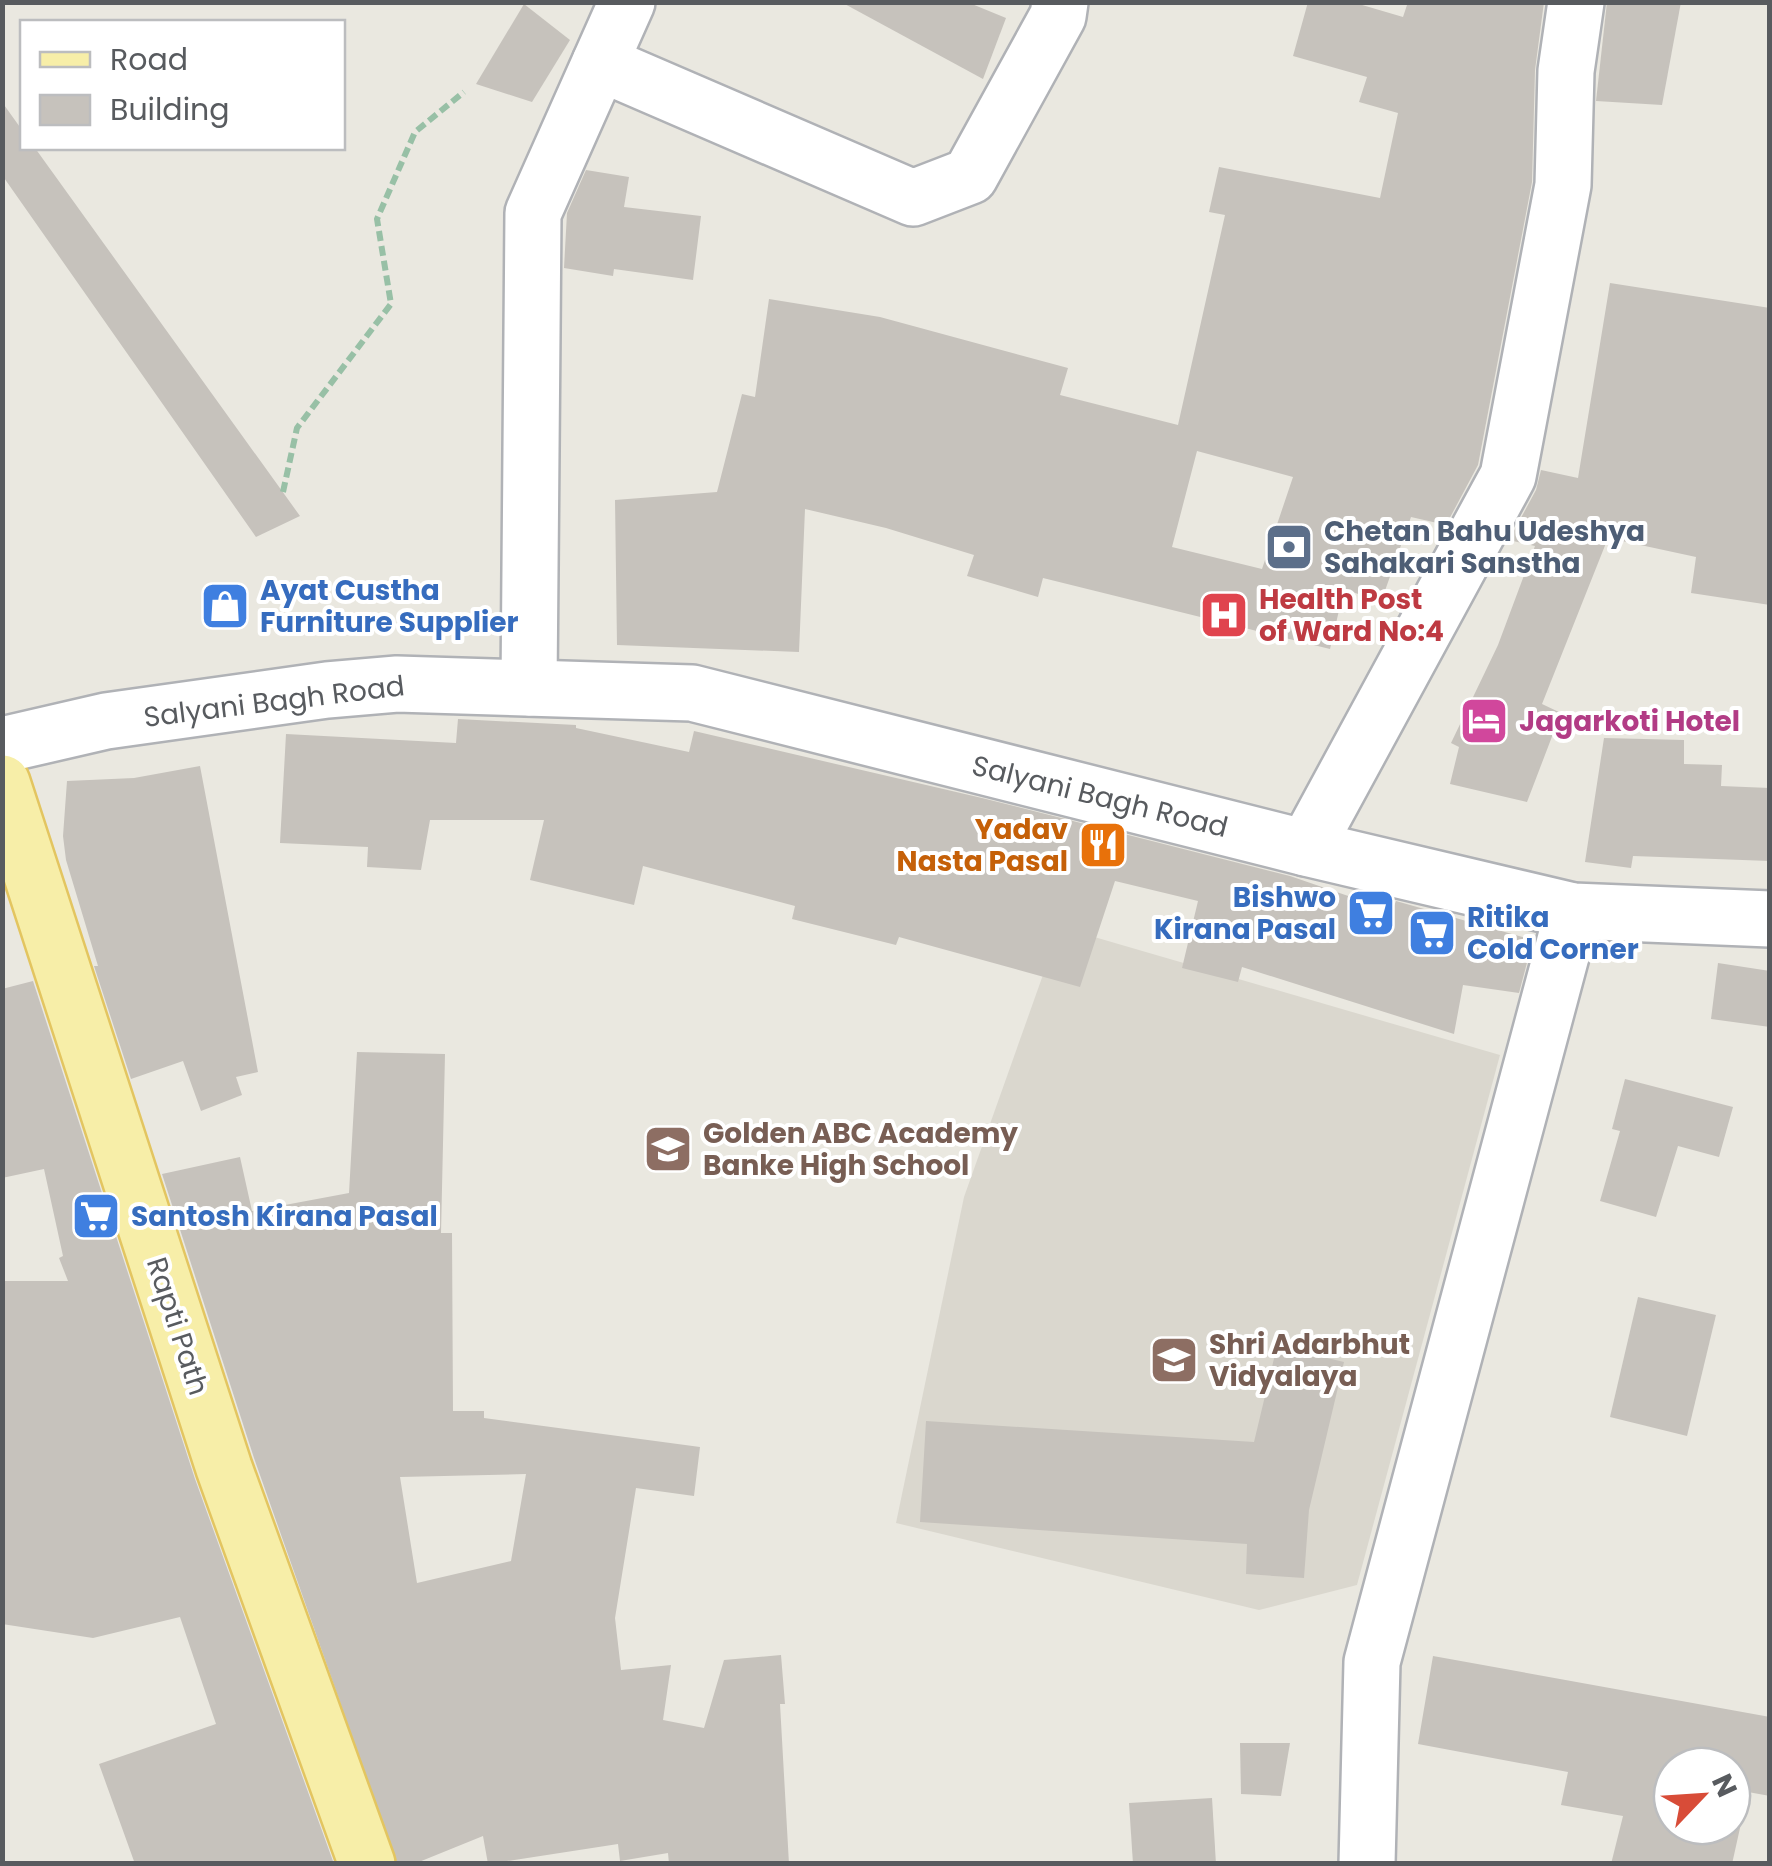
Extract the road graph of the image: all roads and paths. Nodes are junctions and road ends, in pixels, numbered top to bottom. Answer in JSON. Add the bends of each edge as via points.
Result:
{"nodes":[{"id":1,"x":627,"y":2,"type":"edge"},
{"id":2,"x":1060,"y":2,"type":"edge"},
{"id":3,"x":1576,"y":2,"type":"edge"},
{"id":4,"x":600,"y":63,"type":"junction"},
{"id":5,"x":464,"y":92,"type":"dead end"},
{"id":6,"x":283,"y":492,"type":"dead end"},
{"id":7,"x":529,"y":688,"type":"junction"},
{"id":8,"x":2,"y":745,"type":"edge"},
{"id":9,"x":2,"y":783,"type":"edge"},
{"id":10,"x":1306,"y":848,"type":"junction"},
{"id":11,"x":1574,"y":911,"type":"junction"},
{"id":12,"x":1770,"y":919,"type":"edge"},
{"id":13,"x":367,"y":1864,"type":"edge"},
{"id":14,"x":1367,"y":1864,"type":"edge"}],
"edges":[{"from":1,"to":4,"type":"street"},
{"from":2,"to":4,"type":"street","via":[[970,176],[914,198]]},
{"from":3,"to":10,"type":"street","via":[[1566,72],[1563,185],[1508,476]]},
{"from":4,"to":7,"type":"street","via":[[533,213]]},
{"from":5,"to":6,"type":"path","via":[[416,132],[377,219],[392,304],[297,428]]},
{"from":7,"to":8,"type":"street","name":"Salyani Bagh Road","via":[[396,684],[327,690],[106,722]]},
{"from":7,"to":10,"type":"street","name":"Salyani Bagh Road","via":[[692,693]]},
{"from":9,"to":13,"type":"main road","name":"Rapti Path","via":[[224,1468]]},
{"from":10,"to":11,"type":"street","name":"Salyani Bagh Road"},
{"from":11,"to":12,"type":"street","name":"Salyani Bagh Road"},
{"from":11,"to":14,"type":"street","via":[[1372,1662]]}]}
